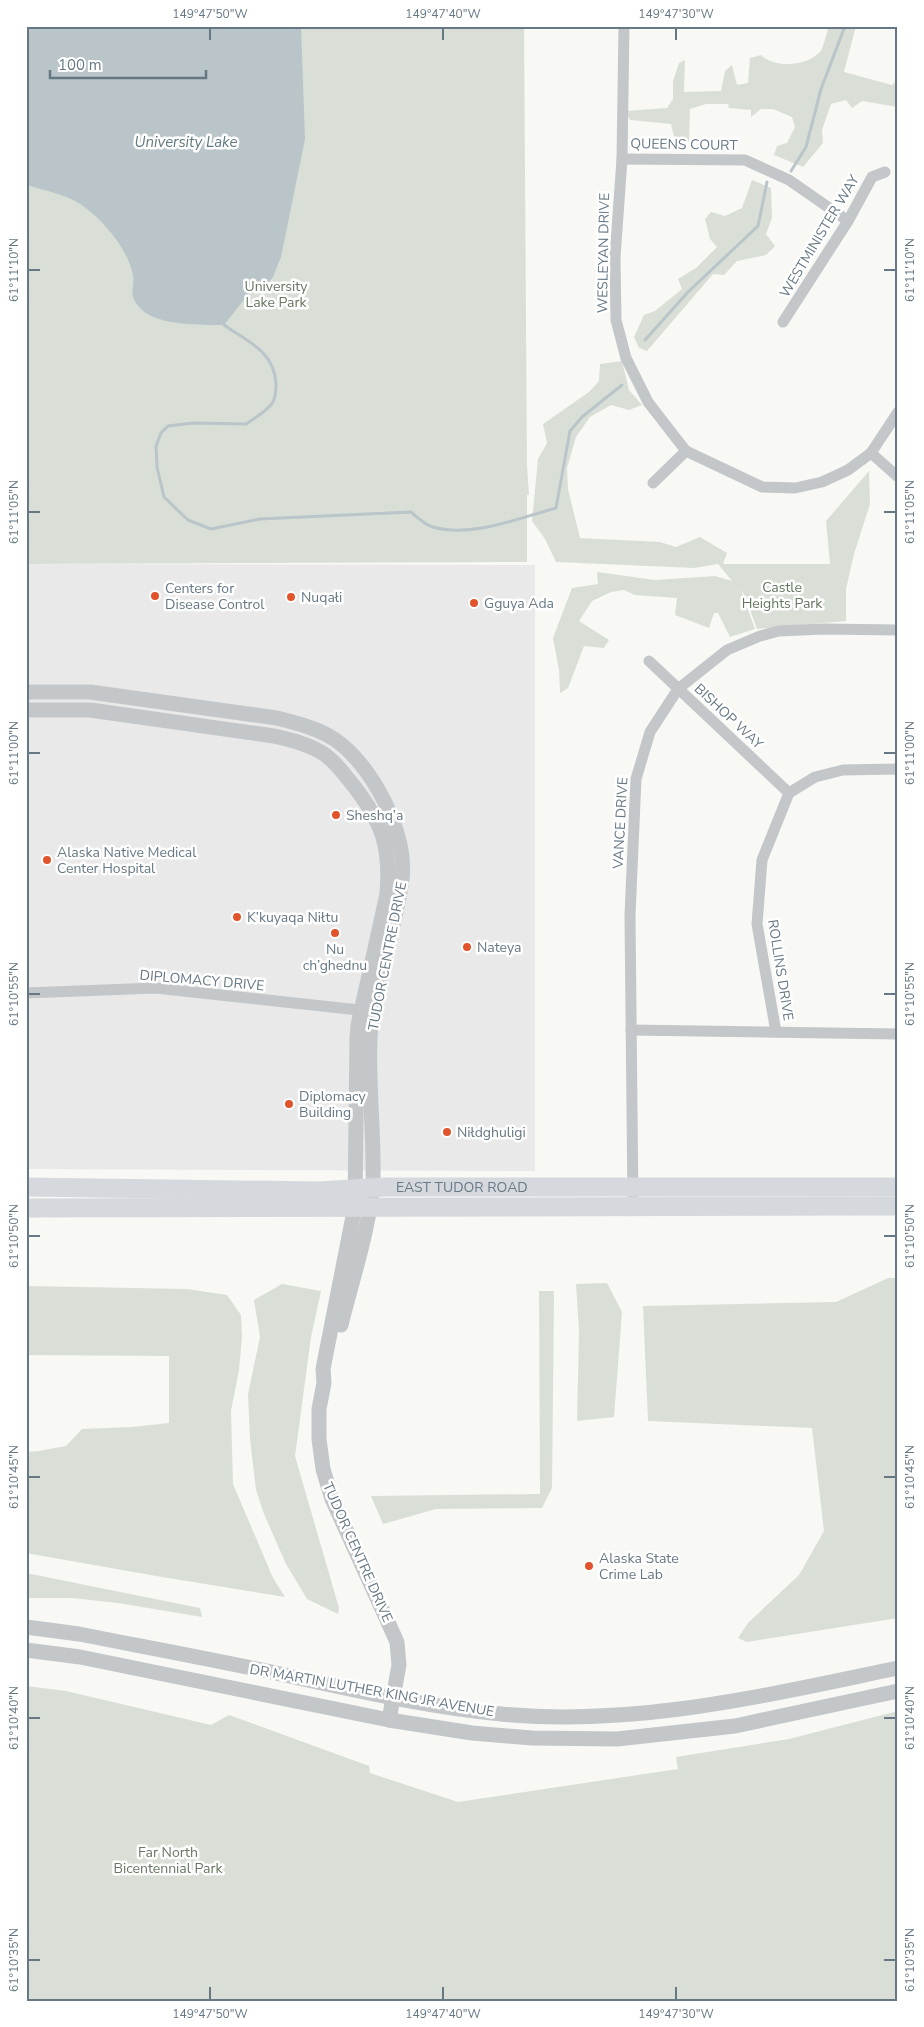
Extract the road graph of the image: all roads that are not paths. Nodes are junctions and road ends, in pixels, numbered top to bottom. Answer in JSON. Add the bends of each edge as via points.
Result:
{"nodes":[{"id":1,"x":624,"y":26,"type":"edge"},
{"id":2,"x":622,"y":159,"type":"junction"},
{"id":3,"x":885,"y":172,"type":"dead end"},
{"id":4,"x":848,"y":221,"type":"junction"},
{"id":5,"x":783,"y":322,"type":"dead end"},
{"id":6,"x":898,"y":412,"type":"edge"},
{"id":7,"x":686,"y":451,"type":"junction"},
{"id":8,"x":871,"y":453,"type":"junction"},
{"id":9,"x":898,"y":477,"type":"edge"},
{"id":10,"x":653,"y":483,"type":"dead end"},
{"id":11,"x":898,"y":630,"type":"edge"},
{"id":12,"x":649,"y":661,"type":"dead end"},
{"id":13,"x":678,"y":689,"type":"junction"},
{"id":14,"x":26,"y":692,"type":"edge"},
{"id":15,"x":26,"y":710,"type":"edge"},
{"id":16,"x":898,"y":769,"type":"edge"},
{"id":17,"x":789,"y":793,"type":"junction"},
{"id":18,"x":26,"y":993,"type":"edge"},
{"id":19,"x":367,"y":1011,"type":"junction"},
{"id":20,"x":631,"y":1030,"type":"junction"},
{"id":21,"x":776,"y":1032,"type":"junction"},
{"id":22,"x":898,"y":1034,"type":"edge"},
{"id":23,"x":26,"y":1187,"type":"edge"},
{"id":24,"x":632,"y":1187,"type":"junction"},
{"id":25,"x":898,"y":1188,"type":"edge"},
{"id":26,"x":363,"y":1198,"type":"junction"},
{"id":27,"x":633,"y":1206,"type":"junction"},
{"id":28,"x":898,"y":1206,"type":"edge"},
{"id":29,"x":26,"y":1208,"type":"edge"},
{"id":30,"x":26,"y":1627,"type":"edge"},
{"id":31,"x":26,"y":1650,"type":"edge"},
{"id":32,"x":898,"y":1668,"type":"edge"},
{"id":33,"x":898,"y":1692,"type":"edge"},
{"id":34,"x":393,"y":1697,"type":"junction"},
{"id":35,"x":638,"y":1714,"type":"junction"},
{"id":36,"x":389,"y":1720,"type":"junction"},
{"id":37,"x":532,"y":1738,"type":"junction"}],
"edges":[{"from":1,"to":2,"type":"street","name":"WESLEYAN DRIVE"},
{"from":2,"to":4,"type":"street","name":"QUEENS COURT","via":[[745,160],[789,180]]},
{"from":2,"to":7,"type":"street","name":"WESLEYAN DRIVE","via":[[616,320],[626,358],[648,402]]},
{"from":3,"to":4,"type":"street","name":"WESTMINISTER WAY","via":[[872,177]]},
{"from":4,"to":5,"type":"street","name":"WESTMINISTER WAY"},
{"from":6,"to":8,"type":"street","name":"WESLEYAN DRIVE"},
{"from":7,"to":8,"type":"street","name":"WESLEYAN DRIVE","via":[[762,487],[795,488],[822,482],[848,470]]},
{"from":7,"to":10,"type":"street"},
{"from":8,"to":9,"type":"street"},
{"from":11,"to":13,"type":"street","name":"VANCE DRIVE","via":[[824,629],[779,631],[760,636],[726,650]]},
{"from":12,"to":13,"type":"street","name":"BISHOP WAY"},
{"from":13,"to":17,"type":"street","name":"BISHOP WAY"},
{"from":13,"to":20,"type":"street","name":"VANCE DRIVE","via":[[650,732],[636,778],[630,916]]},
{"from":14,"to":19,"type":"street","name":"TUDOR CENTRE DRIVE","via":[[90,692],[277,718],[307,726],[334,739],[353,755],[377,786],[391,815],[403,863],[402,878]]},
{"from":15,"to":19,"type":"street","name":"TUDOR CENTRE DRIVE","via":[[90,710],[274,736],[324,754],[340,768],[378,822],[386,845],[387,894]]},
{"from":16,"to":17,"type":"street","via":[[843,770],[815,778]]},
{"from":17,"to":21,"type":"street","name":"ROLLINS DRIVE","via":[[762,860],[757,924]]},
{"from":18,"to":19,"type":"street","name":"DIPLOMACY DRIVE","via":[[156,988]]},
{"from":19,"to":26,"type":"street","name":"TUDOR CENTRE DRIVE","via":[[356,1038]]},
{"from":20,"to":21,"type":"street"},
{"from":20,"to":24,"type":"street","name":"VANCE DRIVE"},
{"from":21,"to":22,"type":"street"},
{"from":23,"to":26,"type":"main road","name":"EAST TUDOR ROAD","via":[[318,1191]]},
{"from":24,"to":25,"type":"main road","name":"EAST TUDOR ROAD"},
{"from":24,"to":26,"type":"main road","name":"EAST TUDOR ROAD"},
{"from":24,"to":27,"type":"street","name":"VANCE DRIVE"},
{"from":26,"to":27,"type":"main road","name":"EAST TUDOR ROAD"},
{"from":26,"to":29,"type":"main road","name":"EAST TUDOR ROAD"},
{"from":26,"to":34,"type":"street","name":"TUDOR CENTRE DRIVE","via":[[323,1369],[319,1439],[332,1499],[397,1642],[399,1665]]},
{"from":27,"to":28,"type":"main road","name":"EAST TUDOR ROAD"},
{"from":30,"to":34,"type":"street","name":"DR MARTIN LUTHER KING JR AVENUE","via":[[79,1634]]},
{"from":31,"to":36,"type":"street","name":"DR MARTIN LUTHER KING JR AVENUE","via":[[80,1657]]},
{"from":32,"to":35,"type":"street","name":"DR MARTIN LUTHER KING JR AVENUE","via":[[739,1701]]},
{"from":33,"to":37,"type":"street","name":"DR MARTIN LUTHER KING JR AVENUE","via":[[735,1726],[617,1738]]},
{"from":34,"to":35,"type":"street","name":"DR MARTIN LUTHER KING JR AVENUE","via":[[502,1714]]},
{"from":34,"to":36,"type":"street","name":"TUDOR CENTRE DRIVE"},
{"from":35,"to":37,"type":"street","via":[[625,1729]]},
{"from":36,"to":37,"type":"street","name":"DR MARTIN LUTHER KING JR AVENUE","via":[[472,1734]]}]}
